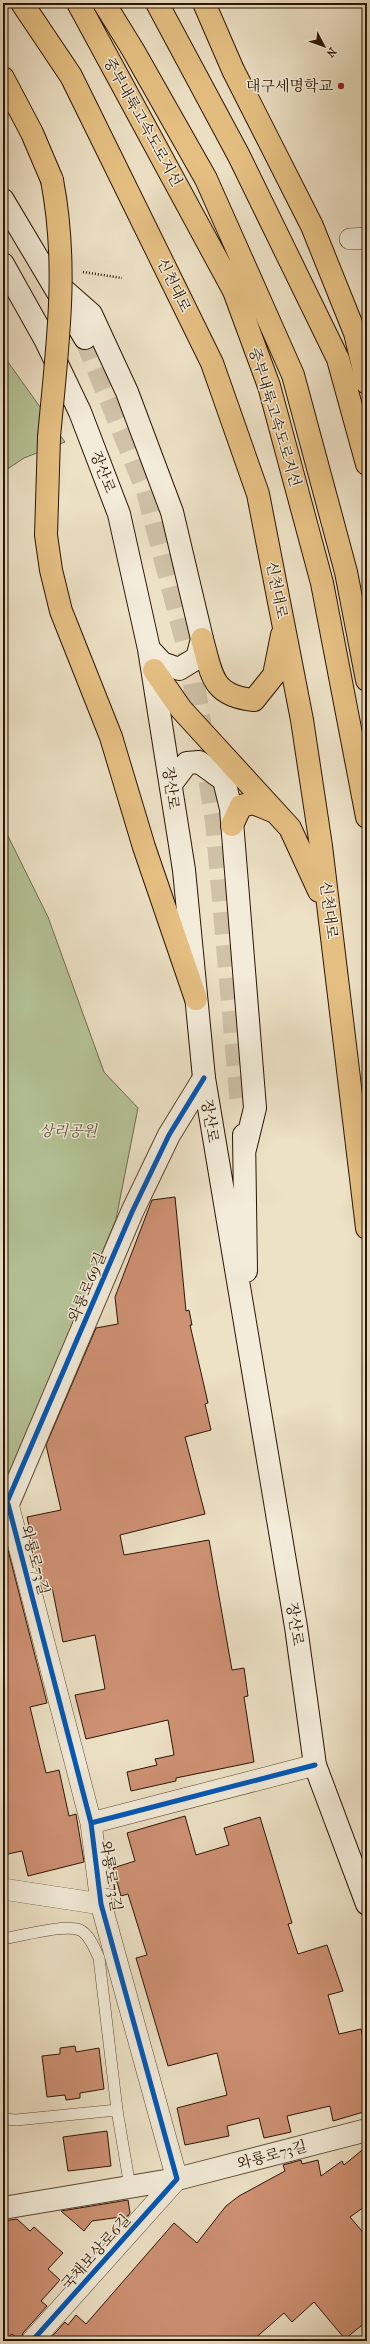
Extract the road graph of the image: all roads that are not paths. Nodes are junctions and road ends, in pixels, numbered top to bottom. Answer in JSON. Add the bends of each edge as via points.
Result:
{"nodes":[{"id":1,"x":22,"y":3,"type":"edge"},
{"id":2,"x":78,"y":3,"type":"edge"},
{"id":3,"x":104,"y":3,"type":"edge"},
{"id":4,"x":158,"y":3,"type":"edge"},
{"id":5,"x":204,"y":3,"type":"edge"},
{"id":6,"x":3,"y":78,"type":"edge"},
{"id":7,"x":3,"y":200,"type":"edge"},
{"id":8,"x":3,"y":264,"type":"edge"},
{"id":9,"x":50,"y":278,"type":"junction"},
{"id":10,"x":85,"y":338,"type":"tunnel mouth"},
{"id":11,"x":367,"y":383,"type":"edge"},
{"id":12,"x":367,"y":464,"type":"edge"},
{"id":13,"x":284,"y":624,"type":"junction"},
{"id":14,"x":202,"y":639,"type":"junction"},
{"id":15,"x":149,"y":648,"type":"junction"},
{"id":16,"x":154,"y":670,"type":"junction"},
{"id":17,"x":367,"y":680,"type":"edge"},
{"id":18,"x":171,"y":784,"type":"junction"},
{"id":19,"x":276,"y":813,"type":"junction"},
{"id":20,"x":367,"y":818,"type":"edge"},
{"id":21,"x":232,"y":825,"type":"junction"},
{"id":22,"x":329,"y":915,"type":"junction"},
{"id":23,"x":196,"y":999,"type":"junction"},
{"id":24,"x":204,"y":1078,"type":"junction"},
{"id":25,"x":241,"y":1105,"type":"tunnel mouth"},
{"id":26,"x":245,"y":1149,"type":"junction"},
{"id":27,"x":367,"y":1228,"type":"edge"},
{"id":28,"x":247,"y":1338,"type":"junction"},
{"id":29,"x":5,"y":1508,"type":"edge"},
{"id":30,"x":315,"y":1765,"type":"junction"},
{"id":31,"x":91,"y":1823,"type":"junction"},
{"id":32,"x":3,"y":1889,"type":"edge"},
{"id":33,"x":101,"y":1904,"type":"junction"},
{"id":34,"x":367,"y":1904,"type":"edge"},
{"id":35,"x":3,"y":1939,"type":"edge"},
{"id":36,"x":117,"y":2110,"type":"junction"},
{"id":37,"x":3,"y":2119,"type":"edge"},
{"id":38,"x":367,"y":2130,"type":"edge"},
{"id":39,"x":177,"y":2179,"type":"junction"},
{"id":40,"x":130,"y":2187,"type":"junction"},
{"id":41,"x":3,"y":2208,"type":"edge"},
{"id":42,"x":32,"y":2341,"type":"edge"}],
"edges":[{"from":1,"to":13,"type":"highway","name":"신천대로","via":[[71,76],[212,363],[258,494]]},
{"from":2,"to":20,"type":"highway","name":"중부내륙고속도로지선","via":[[234,291],[269,386],[322,583]]},
{"from":3,"to":17,"type":"highway","name":"중부내륙고속도로지선","via":[[206,179],[293,375],[346,572]]},
{"from":4,"to":12,"type":"highway","via":[[239,156],[338,359]]},
{"from":5,"to":11,"type":"highway","via":[[233,70],[312,226],[355,333]]},
{"from":6,"to":23,"type":"highway","bridge":true,"via":[[32,133],[52,180],[58,216],[61,307],[49,437],[46,535],[61,611],[111,737],[144,847]]},
{"from":7,"to":9,"type":"main road"},
{"from":8,"to":15,"type":"main road","name":"장산로","via":[[46,341],[80,412],[119,514]]},
{"from":9,"to":10,"type":"main road"},
{"from":9,"to":14,"type":"main road","via":[[90,314],[127,392],[172,512]]},
{"from":13,"to":14,"type":"highway","via":[[274,675],[254,700],[236,699],[215,683]]},
{"from":13,"to":22,"type":"highway","name":"신천대로","via":[[302,720]]},
{"from":14,"to":15,"type":"main road","via":[[197,658],[179,669],[162,663]]},
{"from":15,"to":16,"type":"main road","name":"장산로"},
{"from":16,"to":18,"type":"main road","name":"장산로"},
{"from":16,"to":19,"type":"highway","via":[[181,710]]},
{"from":18,"to":21,"type":"main road","via":[[187,763],[199,762],[224,780]]},
{"from":18,"to":23,"type":"main road","name":"장산로","via":[[184,870]]},
{"from":19,"to":21,"type":"highway","via":[[253,803],[241,806]]},
{"from":19,"to":22,"type":"highway","via":[[290,828]]},
{"from":21,"to":26,"type":"main road","via":[[255,1108]]},
{"from":22,"to":27,"type":"highway","name":"신천대로"},
{"from":23,"to":24,"type":"main road","name":"장산로"},
{"from":24,"to":28,"type":"main road","name":"장산로"},
{"from":24,"to":29,"type":"main road","name":"와룡로69길","via":[[169,1135],[132,1212]]},
{"from":25,"to":26,"type":"main road","name":"장산로"},
{"from":26,"to":28,"type":"main road","name":"장산로"},
{"from":28,"to":30,"type":"main road","name":"장산로","via":[[296,1627]]},
{"from":29,"to":31,"type":"street","name":"와룡로73길"},
{"from":30,"to":31,"type":"street"},
{"from":30,"to":34,"type":"main road","name":"장산로"},
{"from":31,"to":33,"type":"street","name":"와룡로73길"},
{"from":32,"to":33,"type":"street"},
{"from":33,"to":39,"type":"street","name":"와룡로73길"},
{"from":35,"to":36,"type":"lane","via":[[68,1928],[81,1930],[92,1942],[99,1958]]},
{"from":36,"to":37,"type":"lane","via":[[16,2120]]},
{"from":36,"to":40,"type":"lane"},
{"from":38,"to":39,"type":"main road","name":"와룡로73길"},
{"from":39,"to":40,"type":"main road","name":"와룡로73길"},
{"from":39,"to":42,"type":"street","name":"국채보상로6길"},
{"from":40,"to":41,"type":"main road","name":"와룡로73길"}]}
